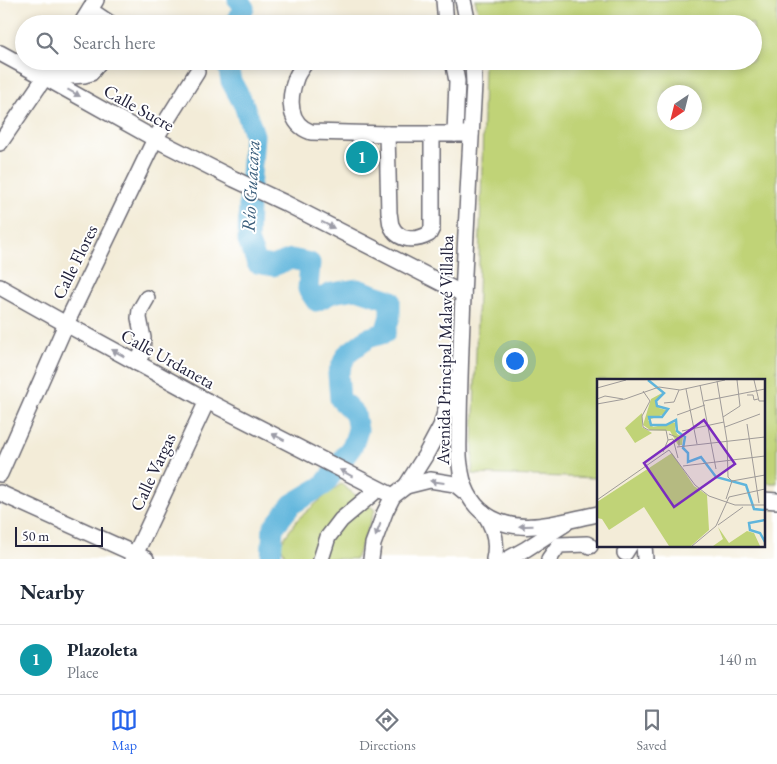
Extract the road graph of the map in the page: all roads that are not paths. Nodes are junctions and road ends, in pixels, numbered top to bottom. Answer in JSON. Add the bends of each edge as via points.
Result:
{"nodes":[{"id":1,"x":444,"y":0,"type":"edge"},
{"id":2,"x":463,"y":0,"type":"edge"},
{"id":3,"x":93,"y":5,"type":"edge"},
{"id":4,"x":102,"y":15,"type":"edge"},
{"id":5,"x":445,"y":15,"type":"edge"},
{"id":6,"x":466,"y":15,"type":"edge"},
{"id":7,"x":0,"y":53,"type":"edge"},
{"id":8,"x":15,"y":61,"type":"edge"},
{"id":9,"x":31,"y":70,"type":"edge"},
{"id":10,"x":51,"y":70,"type":"edge"},
{"id":11,"x":94,"y":70,"type":"edge"},
{"id":12,"x":301,"y":70,"type":"edge"},
{"id":13,"x":455,"y":70,"type":"edge"},
{"id":14,"x":473,"y":70,"type":"edge"},
{"id":15,"x":197,"y":72,"type":"dead end"},
{"id":16,"x":46,"y":78,"type":"junction"},
{"id":17,"x":388,"y":134,"type":"junction"},
{"id":18,"x":432,"y":134,"type":"junction"},
{"id":19,"x":455,"y":134,"type":"junction"},
{"id":20,"x":471,"y":134,"type":"junction"},
{"id":21,"x":156,"y":139,"type":"junction"},
{"id":22,"x":0,"y":143,"type":"edge"},
{"id":23,"x":0,"y":286,"type":"edge"},
{"id":24,"x":463,"y":294,"type":"junction"},
{"id":25,"x":147,"y":298,"type":"dead end"},
{"id":26,"x":66,"y":324,"type":"junction"},
{"id":27,"x":137,"y":363,"type":"junction"},
{"id":28,"x":460,"y":363,"type":"junction"},
{"id":29,"x":207,"y":401,"type":"junction"},
{"id":30,"x":0,"y":474,"type":"edge"},
{"id":31,"x":406,"y":486,"type":"junction"},
{"id":32,"x":374,"y":487,"type":"junction"},
{"id":33,"x":466,"y":493,"type":"junction"},
{"id":34,"x":0,"y":494,"type":"edge"},
{"id":35,"x":393,"y":496,"type":"junction"},
{"id":36,"x":764,"y":500,"type":"edge"},
{"id":37,"x":777,"y":501,"type":"edge"},
{"id":38,"x":484,"y":513,"type":"junction"},
{"id":39,"x":597,"y":514,"type":"edge"},
{"id":40,"x":570,"y":520,"type":"junction"},
{"id":41,"x":590,"y":546,"type":"dead end"},
{"id":42,"x":644,"y":546,"type":"edge"},
{"id":43,"x":138,"y":558,"type":"edge"},
{"id":44,"x":321,"y":559,"type":"edge"},
{"id":45,"x":370,"y":559,"type":"edge"},
{"id":46,"x":494,"y":559,"type":"edge"},
{"id":47,"x":508,"y":559,"type":"edge"},
{"id":48,"x":549,"y":559,"type":"edge"},
{"id":49,"x":645,"y":559,"type":"edge"}],
"edges":[{"from":1,"to":5,"type":"street"},
{"from":2,"to":6,"type":"street"},
{"from":3,"to":4,"type":"street"},
{"from":7,"to":8,"type":"street","name":"Calle Sucre"},
{"from":9,"to":16,"type":"street","name":"Calle Sucre"},
{"from":10,"to":16,"type":"street"},
{"from":11,"to":16,"type":"street","via":[[84,75]]},
{"from":12,"to":17,"type":"street","via":[[291,101],[292,113],[305,130]]},
{"from":13,"to":19,"type":"street"},
{"from":14,"to":20,"type":"street","name":"Avenida Principal Malavé Villalba"},
{"from":15,"to":21,"type":"street","name":"Calle Flores"},
{"from":16,"to":21,"type":"street","name":"Calle Sucre","one_way":true},
{"from":16,"to":22,"type":"street"},
{"from":17,"to":18,"type":"street"},
{"from":17,"to":18,"type":"street","via":[[391,225],[403,238],[411,239],[420,239],[432,228]]},
{"from":18,"to":19,"type":"street"},
{"from":19,"to":20,"type":"street"},
{"from":20,"to":24,"type":"street","name":"Avenida Principal Malavé Villalba"},
{"from":21,"to":24,"type":"street","name":"Calle Sucre","one_way":true},
{"from":21,"to":26,"type":"street","name":"Calle Flores"},
{"from":23,"to":26,"type":"street","name":"Calle Urdaneta"},
{"from":24,"to":28,"type":"street","name":"Avenida Principal Malavé Villalba"},
{"from":25,"to":27,"type":"street","via":[[140,310],[143,338],[142,353]]},
{"from":27,"to":26,"type":"street","name":"Calle Urdaneta","one_way":true},
{"from":26,"to":30,"type":"street","name":"Calle Flores"},
{"from":27,"to":29,"type":"street","name":"Calle Urdaneta"},
{"from":28,"to":31,"type":"street","via":[[441,426]]},
{"from":28,"to":33,"type":"street","name":"Avenida Principal Malavé Villalba","via":[[459,464]]},
{"from":32,"to":29,"type":"street","name":"Calle Urdaneta","one_way":true},
{"from":29,"to":43,"type":"street","name":"Calle Vargas"},
{"from":33,"to":31,"type":"street","one_way":true,"via":[[455,484],[430,480]]},
{"from":31,"to":35,"type":"street"},
{"from":32,"to":35,"type":"street","name":"Calle Urdaneta"},
{"from":32,"to":44,"type":"street","via":[[341,520],[328,538]]},
{"from":33,"to":38,"type":"street","name":"Avenida Principal Malavé Villalba"},
{"from":34,"to":43,"type":"street"},
{"from":35,"to":45,"type":"street","one_way":true},
{"from":36,"to":37,"type":"street"},
{"from":40,"to":38,"type":"street","name":"Avenida Principal Malavé Villalba","one_way":true,"via":[[524,527],[497,521]]},
{"from":38,"to":46,"type":"street","via":[[494,531]]},
{"from":39,"to":40,"type":"street","name":"Avenida Principal Malavé Villalba"},
{"from":40,"to":47,"type":"street"},
{"from":41,"to":48,"type":"street","via":[[559,545]]},
{"from":42,"to":49,"type":"street"}]}
